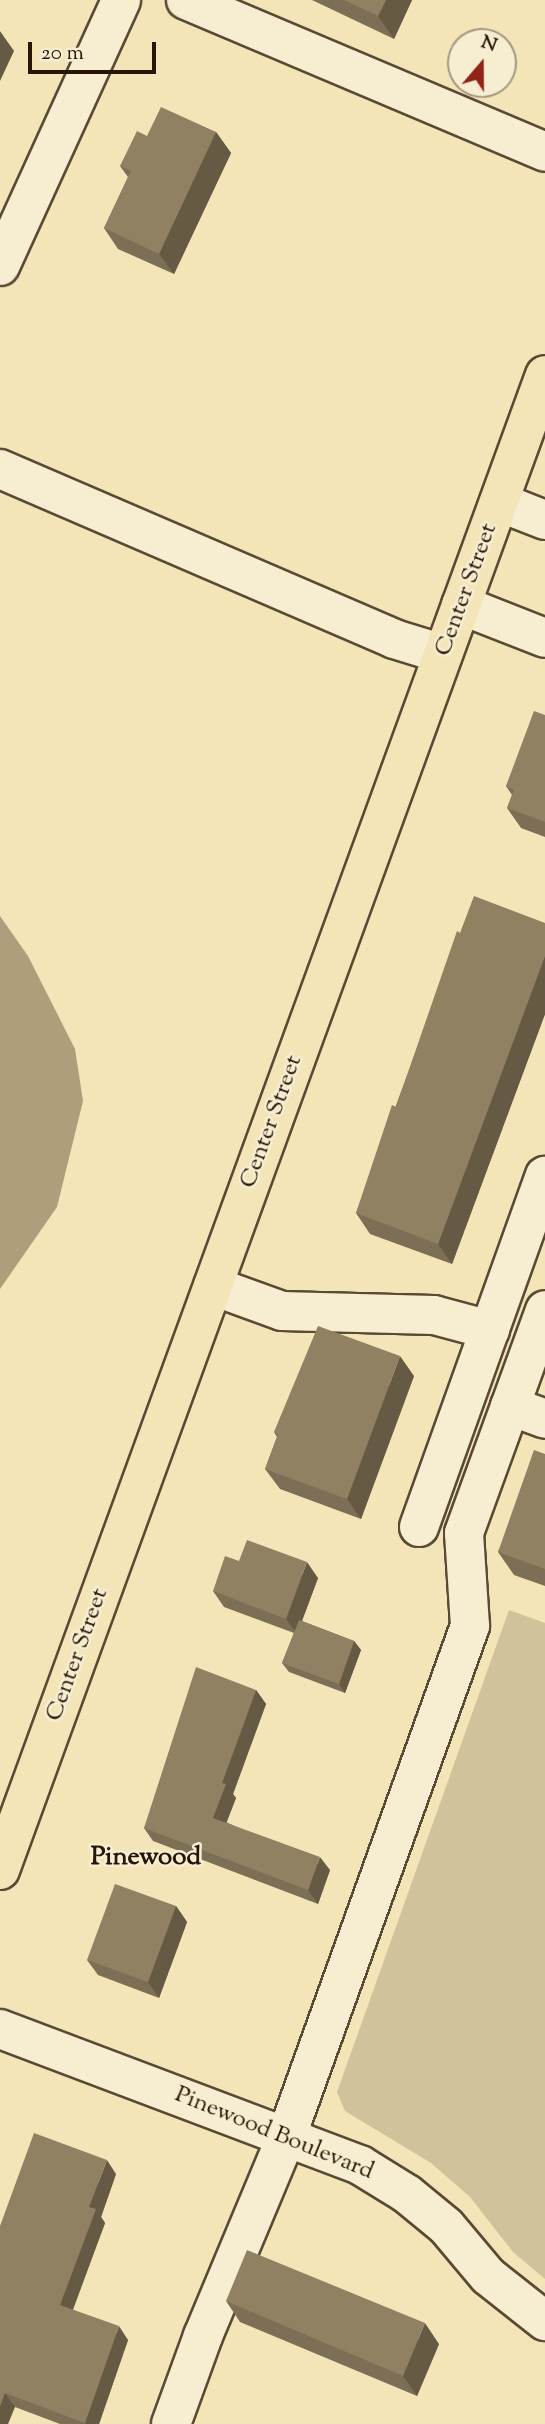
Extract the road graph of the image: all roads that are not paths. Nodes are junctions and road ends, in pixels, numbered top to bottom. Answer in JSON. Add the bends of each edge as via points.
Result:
{"nodes":[{"id":1,"x":121,"y":0,"type":"edge"},
{"id":2,"x":186,"y":0,"type":"edge"},
{"id":3,"x":545,"y":152,"type":"edge"},
{"id":4,"x":0,"y":266,"type":"edge"},
{"id":5,"x":545,"y":375,"type":"edge"},
{"id":6,"x":0,"y":468,"type":"edge"},
{"id":7,"x":499,"y":502,"type":"junction"},
{"id":8,"x":545,"y":520,"type":"edge"},
{"id":9,"x":461,"y":605,"type":"junction"},
{"id":10,"x":545,"y":638,"type":"edge"},
{"id":11,"x":443,"y":654,"type":"junction"},
{"id":12,"x":545,"y":1176,"type":"edge"},
{"id":13,"x":213,"y":1286,"type":"junction"},
{"id":14,"x":545,"y":1310,"type":"edge"},
{"id":15,"x":490,"y":1331,"type":"junction"},
{"id":16,"x":528,"y":1413,"type":"edge"},
{"id":17,"x":419,"y":1527,"type":"dead end"},
{"id":18,"x":0,"y":1870,"type":"edge"},
{"id":19,"x":0,"y":2029,"type":"edge"},
{"id":20,"x":287,"y":2135,"type":"junction"},
{"id":21,"x":545,"y":2321,"type":"edge"},
{"id":22,"x":171,"y":2424,"type":"edge"}],
"edges":[{"from":1,"to":4,"type":"street"},
{"from":2,"to":3,"type":"street"},
{"from":5,"to":7,"type":"main road","name":"Center Street"},
{"from":6,"to":11,"type":"street","via":[[394,639]]},
{"from":7,"to":8,"type":"street"},
{"from":7,"to":9,"type":"main road","name":"Center Street"},
{"from":9,"to":10,"type":"street"},
{"from":9,"to":11,"type":"main road","name":"Center Street"},
{"from":11,"to":13,"type":"main road","name":"Center Street"},
{"from":12,"to":15,"type":"street"},
{"from":13,"to":15,"type":"street","via":[[282,1311],[434,1315]]},
{"from":13,"to":18,"type":"main road","name":"Center Street"},
{"from":14,"to":16,"type":"street"},
{"from":15,"to":17,"type":"street"},
{"from":16,"to":20,"type":"street","via":[[464,1533],[471,1626]]},
{"from":19,"to":20,"type":"street","name":"Pinewood Boulevard"},
{"from":20,"to":21,"type":"street","name":"Pinewood Boulevard","via":[[360,2165],[407,2194],[446,2226],[488,2276]]},
{"from":20,"to":22,"type":"street"}]}
